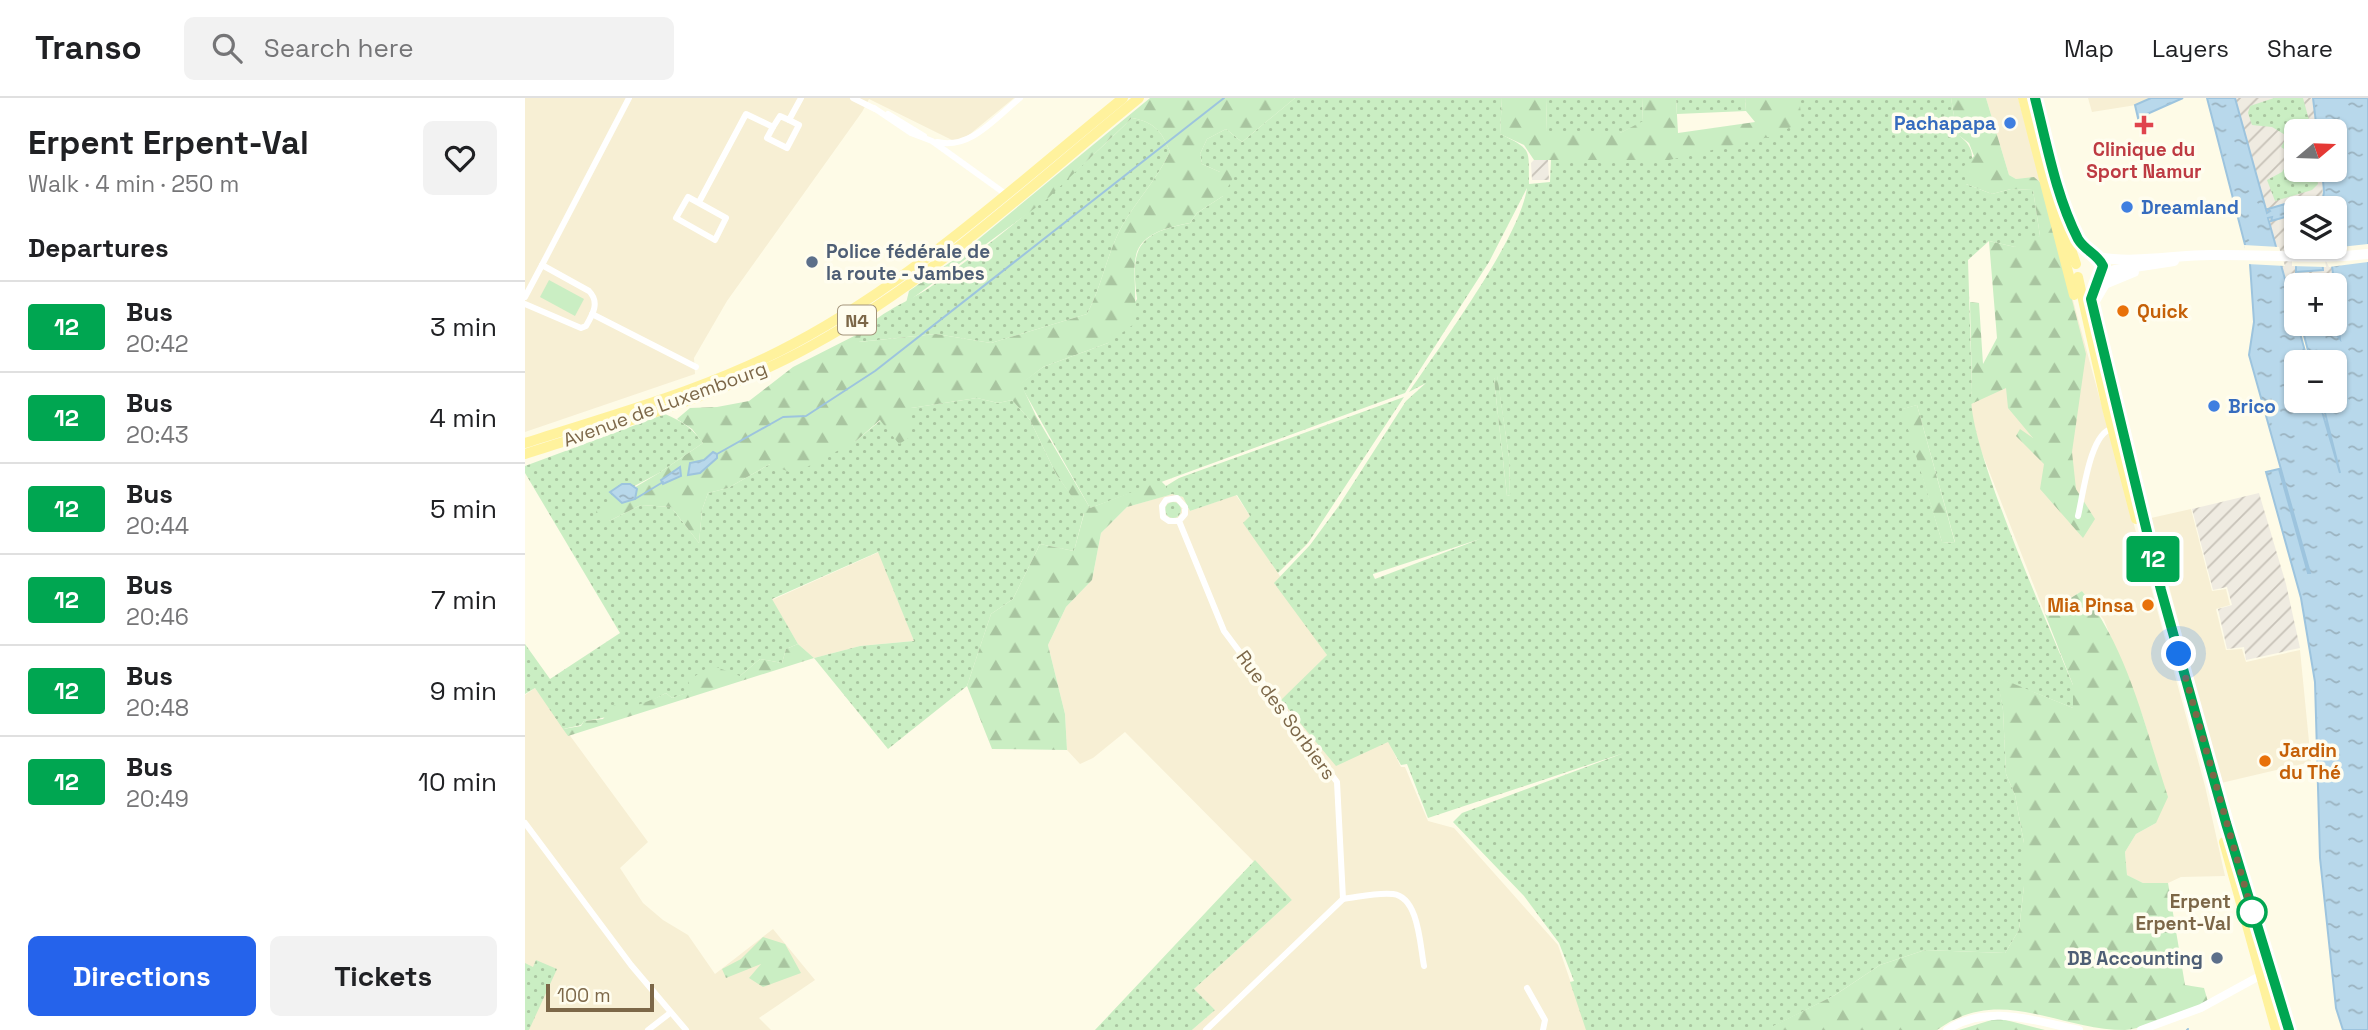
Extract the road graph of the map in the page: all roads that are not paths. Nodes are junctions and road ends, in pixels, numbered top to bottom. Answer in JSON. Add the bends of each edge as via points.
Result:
{"nodes":[{"id":1,"x":629,"y":98,"type":"edge"},
{"id":2,"x":801,"y":98,"type":"edge"},
{"id":3,"x":853,"y":98,"type":"edge"},
{"id":4,"x":1020,"y":98,"type":"edge"},
{"id":5,"x":1123,"y":98,"type":"edge"},
{"id":6,"x":1139,"y":98,"type":"edge"},
{"id":7,"x":2023,"y":98,"type":"edge"},
{"id":8,"x":2035,"y":98,"type":"edge"},
{"id":9,"x":789,"y":120,"type":"junction"},
{"id":10,"x":773,"y":127,"type":"junction"},
{"id":11,"x":930,"y":140,"type":"junction"},
{"id":12,"x":2037,"y":149,"type":"junction"},
{"id":13,"x":1009,"y":197,"type":"junction"},
{"id":14,"x":699,"y":202,"type":"junction"},
{"id":15,"x":2368,"y":254,"type":"edge"},
{"id":16,"x":2094,"y":256,"type":"junction"},
{"id":17,"x":2184,"y":257,"type":"junction"},
{"id":18,"x":2076,"y":264,"type":"junction"},
{"id":19,"x":542,"y":265,"type":"junction"},
{"id":20,"x":2147,"y":266,"type":"junction"},
{"id":21,"x":2078,"y":277,"type":"junction"},
{"id":22,"x":2098,"y":280,"type":"junction"},
{"id":23,"x":525,"y":297,"type":"edge"},
{"id":24,"x":525,"y":303,"type":"edge"},
{"id":25,"x":2093,"y":308,"type":"junction"},
{"id":26,"x":592,"y":314,"type":"junction"},
{"id":27,"x":697,"y":367,"type":"dead end"},
{"id":28,"x":2107,"y":408,"type":"junction"},
{"id":29,"x":2112,"y":429,"type":"junction"},
{"id":30,"x":2124,"y":435,"type":"junction"},
{"id":31,"x":525,"y":443,"type":"edge"},
{"id":32,"x":525,"y":454,"type":"edge"},
{"id":33,"x":2078,"y":516,"type":"dead end"},
{"id":34,"x":1179,"y":521,"type":"dead end"},
{"id":35,"x":525,"y":823,"type":"edge"},
{"id":36,"x":1343,"y":899,"type":"junction"},
{"id":37,"x":1424,"y":966,"type":"dead end"},
{"id":38,"x":2266,"y":972,"type":"junction"},
{"id":39,"x":1527,"y":988,"type":"dead end"},
{"id":40,"x":670,"y":1013,"type":"junction"},
{"id":41,"x":648,"y":1030,"type":"edge"},
{"id":42,"x":686,"y":1030,"type":"edge"},
{"id":43,"x":1206,"y":1030,"type":"edge"},
{"id":44,"x":1543,"y":1030,"type":"edge"},
{"id":45,"x":1947,"y":1030,"type":"edge"},
{"id":46,"x":2079,"y":1030,"type":"edge"},
{"id":47,"x":2141,"y":1030,"type":"edge"},
{"id":48,"x":2276,"y":1030,"type":"edge"},
{"id":49,"x":2288,"y":1030,"type":"edge"}],
"edges":[{"from":1,"to":19,"type":"street"},
{"from":2,"to":9,"type":"street"},
{"from":3,"to":11,"type":"street"},
{"from":4,"to":11,"type":"street","via":[[964,142],[952,145]]},
{"from":5,"to":13,"type":"main road","name":"Avenue de Luxembourg","number":"N4"},
{"from":6,"to":13,"type":"main road","name":"Avenue de Luxembourg","number":"N4"},
{"from":7,"to":12,"type":"main road"},
{"from":8,"to":16,"type":"main road","via":[[2065,206],[2078,239]]},
{"from":9,"to":10,"type":"street","via":[[780,116]]},
{"from":9,"to":10,"type":"street","via":[[799,125],[787,148],[767,138]]},
{"from":10,"to":14,"type":"street","via":[[746,114]]},
{"from":11,"to":13,"type":"street"},
{"from":12,"to":18,"type":"main road"},
{"from":12,"to":28,"type":"main road"},
{"from":13,"to":31,"type":"main road","name":"Avenue de Luxembourg","number":"N4","via":[[897,280],[793,344],[712,380]]},
{"from":13,"to":32,"type":"main road","name":"Avenue de Luxembourg","number":"N4","via":[[904,289],[793,356],[718,390]]},
{"from":14,"to":14,"type":"street","via":[[726,218],[715,240],[676,218],[688,197]]},
{"from":15,"to":17,"type":"main road","via":[[2319,259]]},
{"from":16,"to":17,"type":"main road","via":[[2116,260]]},
{"from":16,"to":18,"type":"main road","via":[[2080,258]]},
{"from":16,"to":22,"type":"main road","via":[[2103,269]]},
{"from":17,"to":20,"type":"main road"},
{"from":18,"to":21,"type":"main road"},
{"from":19,"to":23,"type":"street"},
{"from":19,"to":26,"type":"street","via":[[592,293]]},
{"from":20,"to":22,"type":"main road","via":[[2115,270]]},
{"from":20,"to":25,"type":"main road","via":[[2105,284]]},
{"from":21,"to":22,"type":"main road","via":[[2086,282]]},
{"from":21,"to":28,"type":"main road"},
{"from":22,"to":25,"type":"main road","via":[[2091,299]]},
{"from":24,"to":26,"type":"street","via":[[579,328],[586,326]]},
{"from":25,"to":30,"type":"main road"},
{"from":26,"to":27,"type":"street"},
{"from":28,"to":29,"type":"main road"},
{"from":28,"to":30,"type":"main road"},
{"from":29,"to":33,"type":"street","via":[[2096,439]]},
{"from":29,"to":38,"type":"main road"},
{"from":30,"to":38,"type":"main road","via":[[2141,514]]},
{"from":34,"to":36,"type":"street","name":"Rue des Sorbiers","via":[[1224,631],[1337,782]]},
{"from":35,"to":40,"type":"street"},
{"from":36,"to":37,"type":"street","via":[[1394,894],[1406,900]]},
{"from":36,"to":43,"type":"street"},
{"from":38,"to":47,"type":"street","via":[[2201,1009]]},
{"from":38,"to":48,"type":"main road"},
{"from":38,"to":49,"type":"main road"},
{"from":39,"to":44,"type":"street","via":[[1545,1020]]},
{"from":40,"to":41,"type":"street"},
{"from":40,"to":42,"type":"street"},
{"from":45,"to":46,"type":"street","via":[[1983,1014]]}]}
